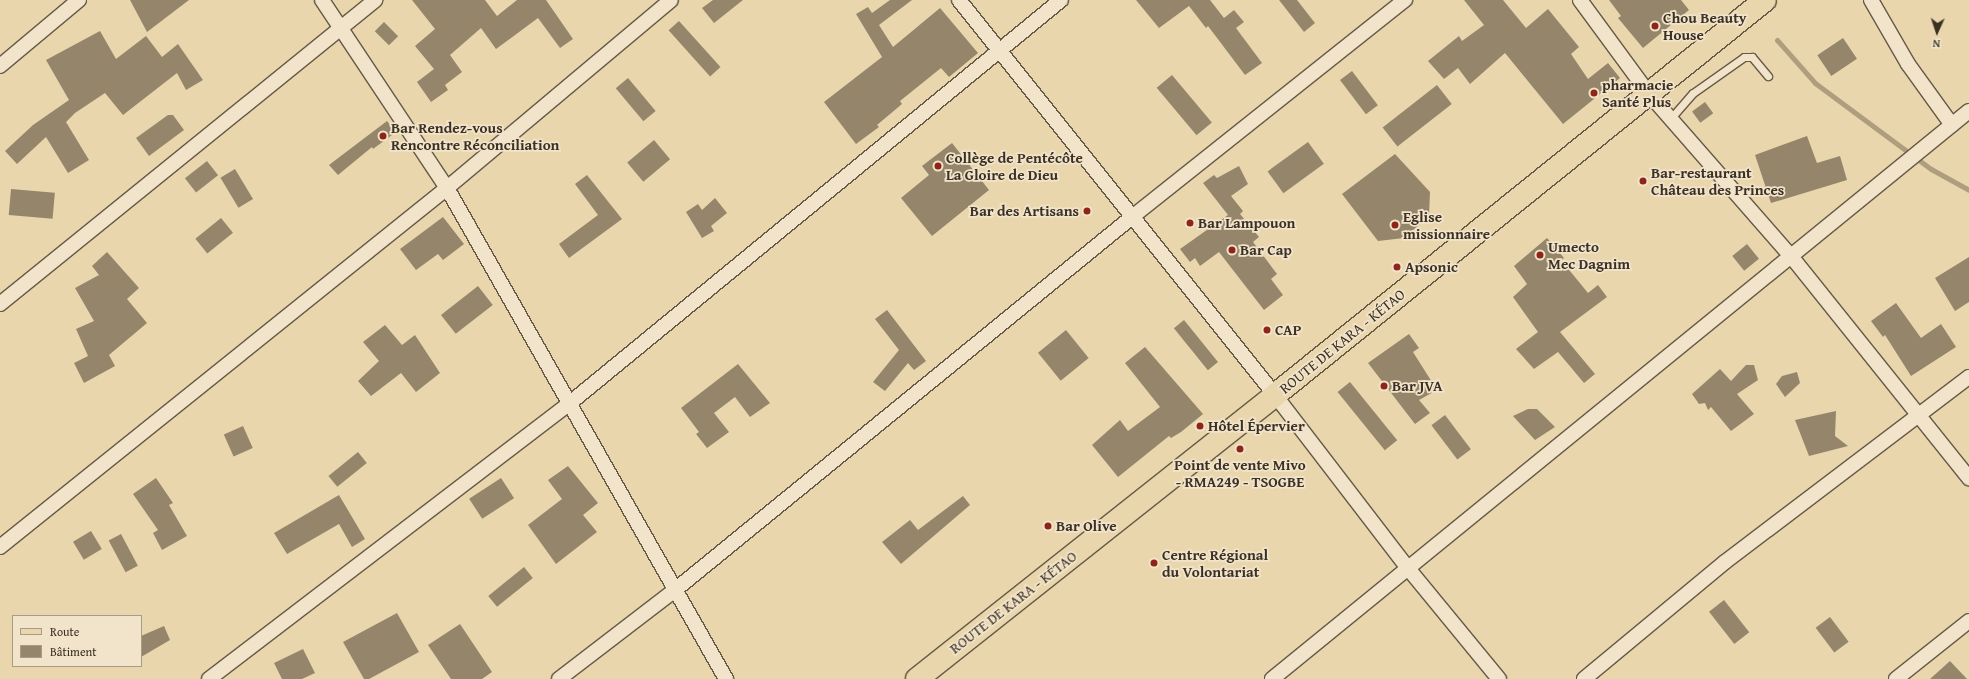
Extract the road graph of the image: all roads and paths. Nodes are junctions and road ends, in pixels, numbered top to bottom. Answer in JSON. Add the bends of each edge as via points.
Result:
{"nodes":[{"id":1,"x":79,"y":0,"type":"edge"},
{"id":2,"x":322,"y":0,"type":"edge"},
{"id":3,"x":375,"y":0,"type":"edge"},
{"id":4,"x":671,"y":0,"type":"edge"},
{"id":5,"x":959,"y":0,"type":"edge"},
{"id":6,"x":1061,"y":0,"type":"edge"},
{"id":7,"x":1405,"y":0,"type":"edge"},
{"id":8,"x":1580,"y":0,"type":"edge"},
{"id":9,"x":1765,"y":0,"type":"edge"},
{"id":10,"x":1870,"y":0,"type":"edge"},
{"id":11,"x":341,"y":26,"type":"junction"},
{"id":12,"x":998,"y":50,"type":"junction"},
{"id":13,"x":0,"y":66,"type":"edge"},
{"id":14,"x":1768,"y":76,"type":"dead end"},
{"id":15,"x":1649,"y":94,"type":"junction"},
{"id":16,"x":1969,"y":111,"type":"edge"},
{"id":17,"x":1671,"y":118,"type":"junction"},
{"id":18,"x":1952,"y":125,"type":"junction"},
{"id":19,"x":447,"y":188,"type":"junction"},
{"id":20,"x":1132,"y":218,"type":"junction"},
{"id":21,"x":1791,"y":256,"type":"junction"},
{"id":22,"x":0,"y":304,"type":"edge"},
{"id":23,"x":1969,"y":377,"type":"edge"},
{"id":24,"x":1275,"y":395,"type":"junction"},
{"id":25,"x":570,"y":403,"type":"junction"},
{"id":26,"x":1918,"y":413,"type":"junction"},
{"id":27,"x":1969,"y":478,"type":"edge"},
{"id":28,"x":0,"y":547,"type":"edge"},
{"id":29,"x":1407,"y":567,"type":"junction"},
{"id":30,"x":675,"y":590,"type":"junction"},
{"id":31,"x":1969,"y":621,"type":"edge"},
{"id":32,"x":209,"y":679,"type":"edge"},
{"id":33,"x":559,"y":679,"type":"edge"},
{"id":34,"x":726,"y":679,"type":"edge"},
{"id":35,"x":917,"y":679,"type":"edge"},
{"id":36,"x":1272,"y":679,"type":"edge"},
{"id":37,"x":1499,"y":679,"type":"edge"},
{"id":38,"x":1584,"y":679,"type":"edge"},
{"id":39,"x":1896,"y":679,"type":"edge"}],
"edges":[{"from":1,"to":13,"type":"street"},
{"from":2,"to":11,"type":"street"},
{"from":3,"to":11,"type":"street"},
{"from":4,"to":19,"type":"street"},
{"from":5,"to":12,"type":"street"},
{"from":6,"to":12,"type":"street"},
{"from":7,"to":20,"type":"street"},
{"from":8,"to":15,"type":"street"},
{"from":9,"to":15,"type":"main road","name":"ROUTE DE KARA - KÉTAO"},
{"from":10,"to":18,"type":"street","via":[[1908,64]]},
{"from":11,"to":19,"type":"street"},
{"from":11,"to":22,"type":"street"},
{"from":12,"to":20,"type":"street"},
{"from":12,"to":25,"type":"street"},
{"from":14,"to":17,"type":"lane","via":[[1752,57],[1744,57],[1693,93]]},
{"from":15,"to":17,"type":"street"},
{"from":15,"to":24,"type":"main road","name":"ROUTE DE KARA - KÉTAO"},
{"from":16,"to":18,"type":"street"},
{"from":17,"to":21,"type":"street"},
{"from":18,"to":21,"type":"street"},
{"from":19,"to":25,"type":"street"},
{"from":19,"to":28,"type":"street"},
{"from":20,"to":24,"type":"street"},
{"from":20,"to":30,"type":"street"},
{"from":21,"to":26,"type":"street"},
{"from":21,"to":29,"type":"street"},
{"from":23,"to":26,"type":"street"},
{"from":24,"to":29,"type":"street"},
{"from":24,"to":35,"type":"main road","name":"ROUTE DE KARA - KÉTAO"},
{"from":25,"to":30,"type":"street"},
{"from":25,"to":32,"type":"street"},
{"from":26,"to":27,"type":"street"},
{"from":26,"to":38,"type":"street","via":[[1725,562]]},
{"from":29,"to":36,"type":"street"},
{"from":29,"to":37,"type":"street"},
{"from":30,"to":33,"type":"street"},
{"from":30,"to":34,"type":"street"},
{"from":31,"to":39,"type":"street"}]}
